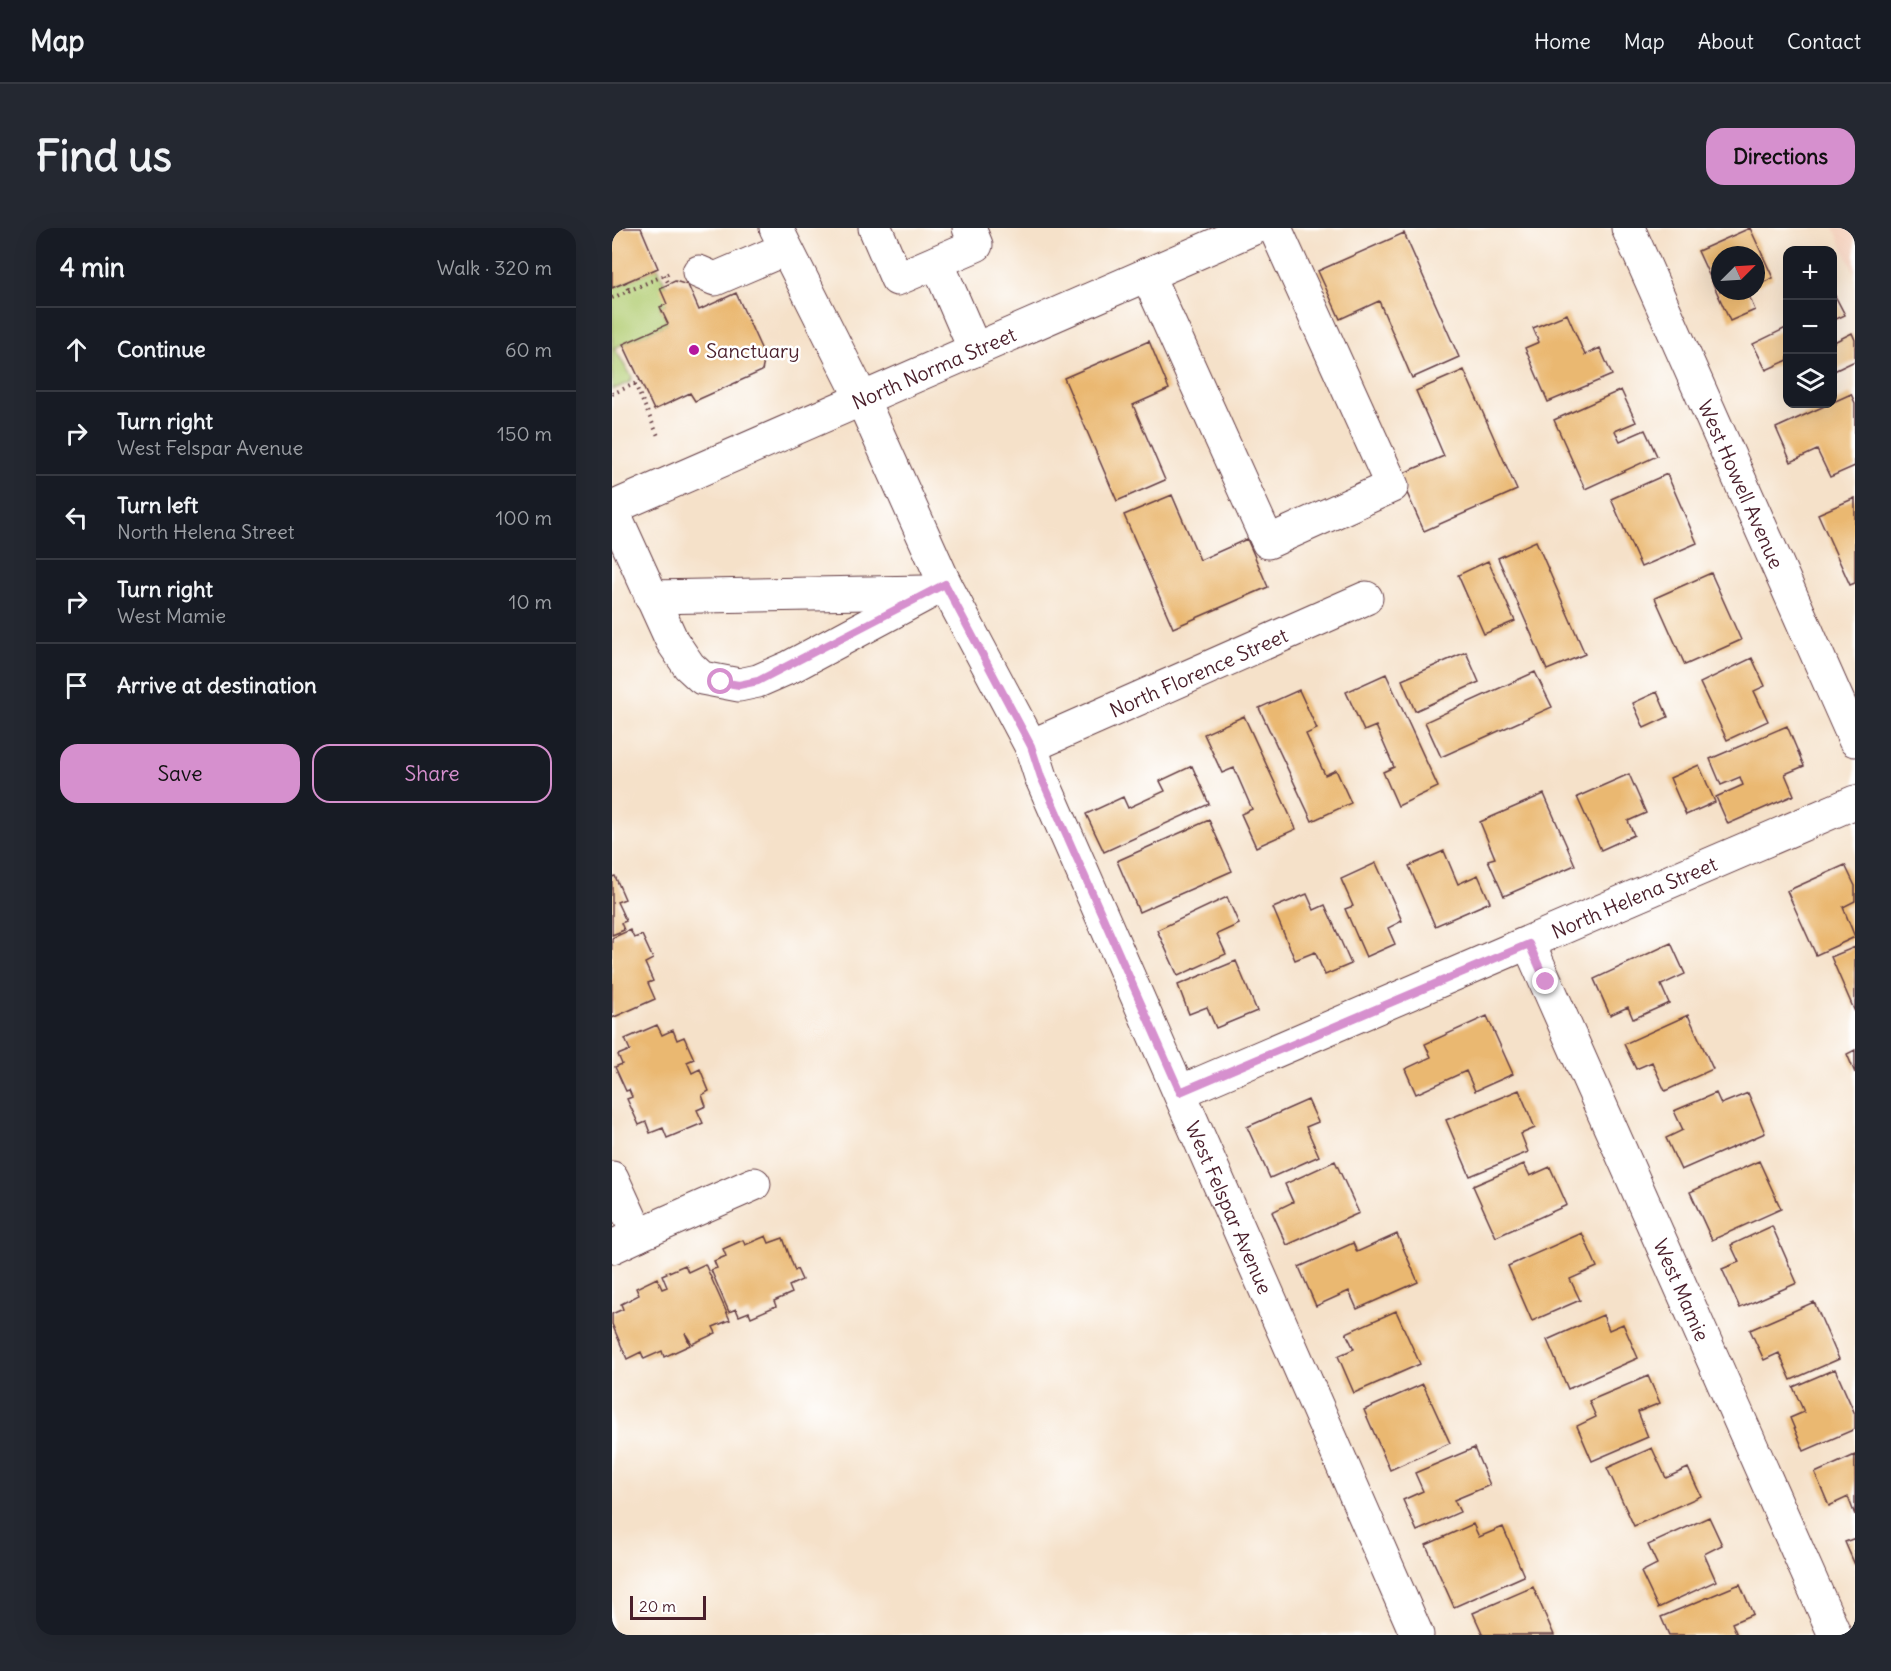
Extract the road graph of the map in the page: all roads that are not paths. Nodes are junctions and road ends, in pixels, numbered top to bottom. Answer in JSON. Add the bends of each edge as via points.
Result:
{"nodes":[{"id":1,"x":875,"y":228,"type":"edge"},
{"id":2,"x":969,"y":228,"type":"edge"},
{"id":3,"x":1254,"y":228,"type":"edge"},
{"id":4,"x":1275,"y":228,"type":"edge"},
{"id":5,"x":1628,"y":228,"type":"edge"},
{"id":6,"x":781,"y":239,"type":"edge"},
{"id":7,"x":937,"y":262,"type":"junction"},
{"id":8,"x":699,"y":272,"type":"dead end"},
{"id":9,"x":1147,"y":274,"type":"junction"},
{"id":10,"x":975,"y":350,"type":"junction"},
{"id":11,"x":862,"y":399,"type":"junction"},
{"id":12,"x":612,"y":509,"type":"edge"},
{"id":13,"x":939,"y":588,"type":"junction"},
{"id":14,"x":651,"y":597,"type":"junction"},
{"id":15,"x":1366,"y":598,"type":"dead end"},
{"id":16,"x":1855,"y":740,"type":"edge"},
{"id":17,"x":1031,"y":746,"type":"junction"},
{"id":18,"x":1855,"y":802,"type":"edge"},
{"id":19,"x":1529,"y":944,"type":"junction"},
{"id":20,"x":1180,"y":1092,"type":"junction"},
{"id":21,"x":612,"y":1178,"type":"edge"},
{"id":22,"x":754,"y":1184,"type":"dead end"},
{"id":23,"x":625,"y":1241,"type":"edge"},
{"id":24,"x":1417,"y":1635,"type":"edge"},
{"id":25,"x":1834,"y":1635,"type":"edge"}],
"edges":[{"from":1,"to":7,"type":"street","via":[[897,279]]},
{"from":2,"to":7,"type":"street","via":[[976,245]]},
{"from":3,"to":9,"type":"street","name":"North Norma Street"},
{"from":4,"to":9,"type":"street","via":[[1392,486],[1268,542]]},
{"from":5,"to":16,"type":"street","name":"West Howell Avenue"},
{"from":6,"to":8,"type":"street","via":[[715,279]]},
{"from":6,"to":11,"type":"street","name":"West Felspar Avenue"},
{"from":7,"to":10,"type":"street"},
{"from":9,"to":10,"type":"street","name":"North Norma Street"},
{"from":10,"to":11,"type":"street","name":"North Norma Street"},
{"from":11,"to":12,"type":"street","name":"North Norma Street"},
{"from":11,"to":13,"type":"street","name":"West Felspar Avenue"},
{"from":12,"to":14,"type":"street"},
{"from":13,"to":14,"type":"street"},
{"from":13,"to":14,"type":"street","via":[[790,667],[739,685],[702,678],[688,666]]},
{"from":13,"to":17,"type":"street","name":"West Felspar Avenue"},
{"from":15,"to":17,"type":"street","name":"North Florence Street"},
{"from":17,"to":20,"type":"street","name":"West Felspar Avenue"},
{"from":18,"to":19,"type":"street","name":"North Helena Street"},
{"from":19,"to":20,"type":"street","name":"North Helena Street"},
{"from":19,"to":25,"type":"street","name":"West Mamie"},
{"from":20,"to":24,"type":"street","name":"West Felspar Avenue"},
{"from":21,"to":23,"type":"street"},
{"from":22,"to":23,"type":"street"}]}
